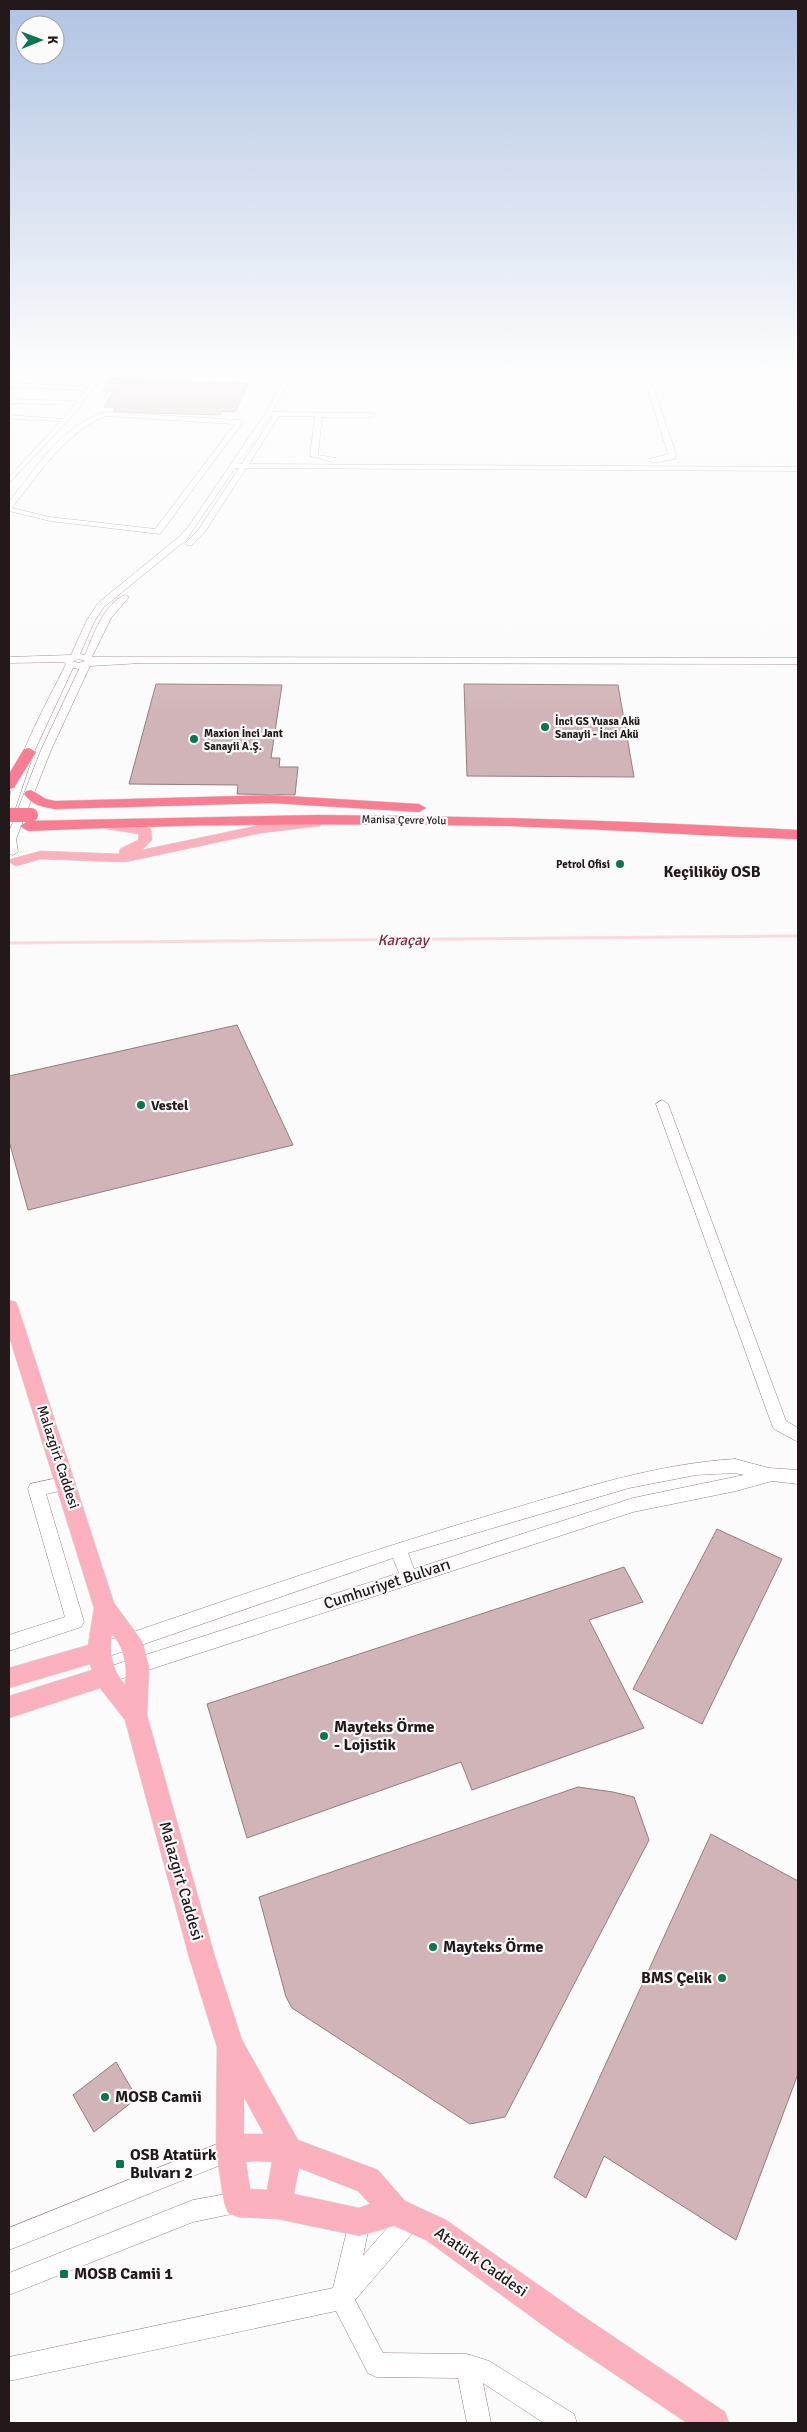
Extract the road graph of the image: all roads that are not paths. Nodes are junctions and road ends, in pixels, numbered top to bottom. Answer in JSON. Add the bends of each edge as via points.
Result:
{"nodes":[{"id":1,"x":28,"y":485,"type":"edge"},
{"id":2,"x":202,"y":485,"type":"edge"},
{"id":3,"x":208,"y":485,"type":"edge"},
{"id":4,"x":231,"y":485,"type":"edge"},
{"id":5,"x":198,"y":493,"type":"junction"},
{"id":6,"x":225,"y":494,"type":"junction"},
{"id":7,"x":9,"y":508,"type":"edge"},
{"id":8,"x":9,"y":660,"type":"edge"},
{"id":9,"x":70,"y":660,"type":"junction"},
{"id":10,"x":88,"y":661,"type":"junction"},
{"id":11,"x":798,"y":661,"type":"edge"},
{"id":12,"x":29,"y":752,"type":"junction"},
{"id":13,"x":9,"y":785,"type":"edge"},
{"id":14,"x":31,"y":794,"type":"junction"},
{"id":15,"x":9,"y":814,"type":"edge"},
{"id":16,"x":422,"y":815,"type":"junction"},
{"id":17,"x":30,"y":820,"type":"junction"},
{"id":18,"x":49,"y":825,"type":"junction"},
{"id":19,"x":798,"y":826,"type":"edge"},
{"id":20,"x":9,"y":827,"type":"edge"},
{"id":21,"x":798,"y":835,"type":"edge"},
{"id":22,"x":12,"y":858,"type":"edge"},
{"id":23,"x":662,"y":1104,"type":"dead end"},
{"id":24,"x":10,"y":1311,"type":"edge"},
{"id":25,"x":798,"y":1436,"type":"edge"},
{"id":26,"x":769,"y":1475,"type":"junction"},
{"id":27,"x":798,"y":1477,"type":"edge"},
{"id":28,"x":66,"y":1484,"type":"junction"},
{"id":29,"x":398,"y":1549,"type":"junction"},
{"id":30,"x":409,"y":1577,"type":"junction"},
{"id":31,"x":105,"y":1608,"type":"junction"},
{"id":32,"x":131,"y":1641,"type":"junction"},
{"id":33,"x":9,"y":1643,"type":"edge"},
{"id":34,"x":98,"y":1652,"type":"junction"},
{"id":35,"x":138,"y":1666,"type":"junction"},
{"id":36,"x":105,"y":1676,"type":"junction"},
{"id":37,"x":9,"y":1678,"type":"edge"},
{"id":38,"x":9,"y":1707,"type":"edge"},
{"id":39,"x":135,"y":1715,"type":"junction"},
{"id":40,"x":230,"y":2046,"type":"junction"},
{"id":41,"x":230,"y":2150,"type":"junction"},
{"id":42,"x":288,"y":2150,"type":"junction"},
{"id":43,"x":238,"y":2203,"type":"junction"},
{"id":44,"x":278,"y":2205,"type":"junction"},
{"id":45,"x":403,"y":2215,"type":"junction"},
{"id":46,"x":359,"y":2222,"type":"junction"},
{"id":47,"x":9,"y":2239,"type":"edge"},
{"id":48,"x":9,"y":2284,"type":"edge"},
{"id":49,"x":342,"y":2298,"type":"junction"},
{"id":50,"x":467,"y":2366,"type":"junction"},
{"id":51,"x":9,"y":2369,"type":"edge"},
{"id":52,"x":479,"y":2423,"type":"edge"},
{"id":53,"x":565,"y":2423,"type":"edge"},
{"id":54,"x":714,"y":2423,"type":"edge"}],
"edges":[{"from":1,"to":7,"type":"street"},
{"from":2,"to":5,"type":"street"},
{"from":3,"to":5,"type":"street"},
{"from":4,"to":6,"type":"street"},
{"from":5,"to":6,"type":"street"},
{"from":5,"to":7,"type":"street","via":[[157,532],[50,519]]},
{"from":5,"to":9,"type":"street","via":[[183,538],[101,605]]},
{"from":6,"to":10,"type":"street","via":[[196,537],[113,607],[102,623]]},
{"from":8,"to":9,"type":"street"},
{"from":9,"to":10,"type":"street"},
{"from":9,"to":12,"type":"street"},
{"from":10,"to":11,"type":"street"},
{"from":10,"to":14,"type":"street","via":[[46,750]]},
{"from":12,"to":13,"type":"highway"},
{"from":12,"to":15,"type":"street"},
{"from":14,"to":16,"type":"highway","via":[[40,802],[55,805],[271,798]]},
{"from":14,"to":22,"type":"street","via":[[11,840]]},
{"from":15,"to":17,"type":"highway","bridge":true},
{"from":16,"to":17,"type":"highway","name":"Manisa Çevre Yolu","via":[[230,808]]},
{"from":16,"to":18,"type":"highway","name":"Manisa Çevre Yolu"},
{"from":16,"to":19,"type":"highway","name":"Manisa Çevre Yolu","via":[[637,816]]},
{"from":16,"to":21,"type":"highway","name":"Manisa Çevre Yolu"},
{"from":16,"to":22,"type":"main road","via":[[296,824],[125,858],[42,854]]},
{"from":17,"to":18,"type":"highway","name":"Manisa Çevre Yolu"},
{"from":17,"to":20,"type":"highway","name":"Manisa Çevre Yolu"},
{"from":18,"to":22,"type":"main road","via":[[133,827],[146,832],[147,838],[136,849],[126,852],[56,848]]},
{"from":23,"to":25,"type":"street","via":[[780,1425]]},
{"from":24,"to":28,"type":"main road","name":"Malazgirt Caddesi"},
{"from":26,"to":27,"type":"street","name":"Cumhuriyet Bulvarı"},
{"from":26,"to":29,"type":"street","name":"Cumhuriyet Bulvarı","via":[[735,1466],[696,1468],[629,1481]]},
{"from":26,"to":30,"type":"street","name":"Cumhuriyet Bulvarı","via":[[633,1505]]},
{"from":28,"to":31,"type":"main road","name":"Malazgirt Caddesi"},
{"from":28,"to":33,"type":"street","via":[[36,1490],[75,1622]]},
{"from":29,"to":30,"type":"street"},
{"from":29,"to":32,"type":"street","name":"Cumhuriyet Bulvarı"},
{"from":30,"to":35,"type":"street","name":"Cumhuriyet Bulvarı"},
{"from":31,"to":32,"type":"main road"},
{"from":31,"to":34,"type":"main road"},
{"from":32,"to":34,"type":"street","name":"Cumhuriyet Bulvarı"},
{"from":32,"to":35,"type":"main road"},
{"from":34,"to":36,"type":"main road"},
{"from":34,"to":37,"type":"main road","name":"Cumhuriyet Bulvarı"},
{"from":35,"to":36,"type":"street","name":"Cumhuriyet Bulvarı"},
{"from":35,"to":39,"type":"main road"},
{"from":36,"to":38,"type":"main road","name":"Cumhuriyet Bulvarı"},
{"from":36,"to":39,"type":"main road"},
{"from":39,"to":40,"type":"main road","name":"Malazgirt Caddesi","via":[[202,1958]]},
{"from":40,"to":41,"type":"main road"},
{"from":40,"to":42,"type":"main road"},
{"from":41,"to":42,"type":"main road","name":"Atatürk Caddesi","via":[[256,2147]]},
{"from":41,"to":43,"type":"main road"},
{"from":41,"to":47,"type":"street","name":"Atatürk Caddesi"},
{"from":42,"to":44,"type":"main road"},
{"from":42,"to":45,"type":"main road","name":"Atatürk Caddesi","via":[[368,2180]]},
{"from":43,"to":44,"type":"main road"},
{"from":43,"to":48,"type":"street","via":[[193,2211]]},
{"from":44,"to":46,"type":"main road"},
{"from":45,"to":46,"type":"main road"},
{"from":45,"to":49,"type":"street"},
{"from":45,"to":54,"type":"main road","name":"Atatürk Caddesi","via":[[436,2230]]},
{"from":46,"to":49,"type":"street"},
{"from":49,"to":50,"type":"street","via":[[376,2365]]},
{"from":49,"to":51,"type":"street"},
{"from":50,"to":52,"type":"street"},
{"from":50,"to":53,"type":"street","via":[[489,2373]]}]}
